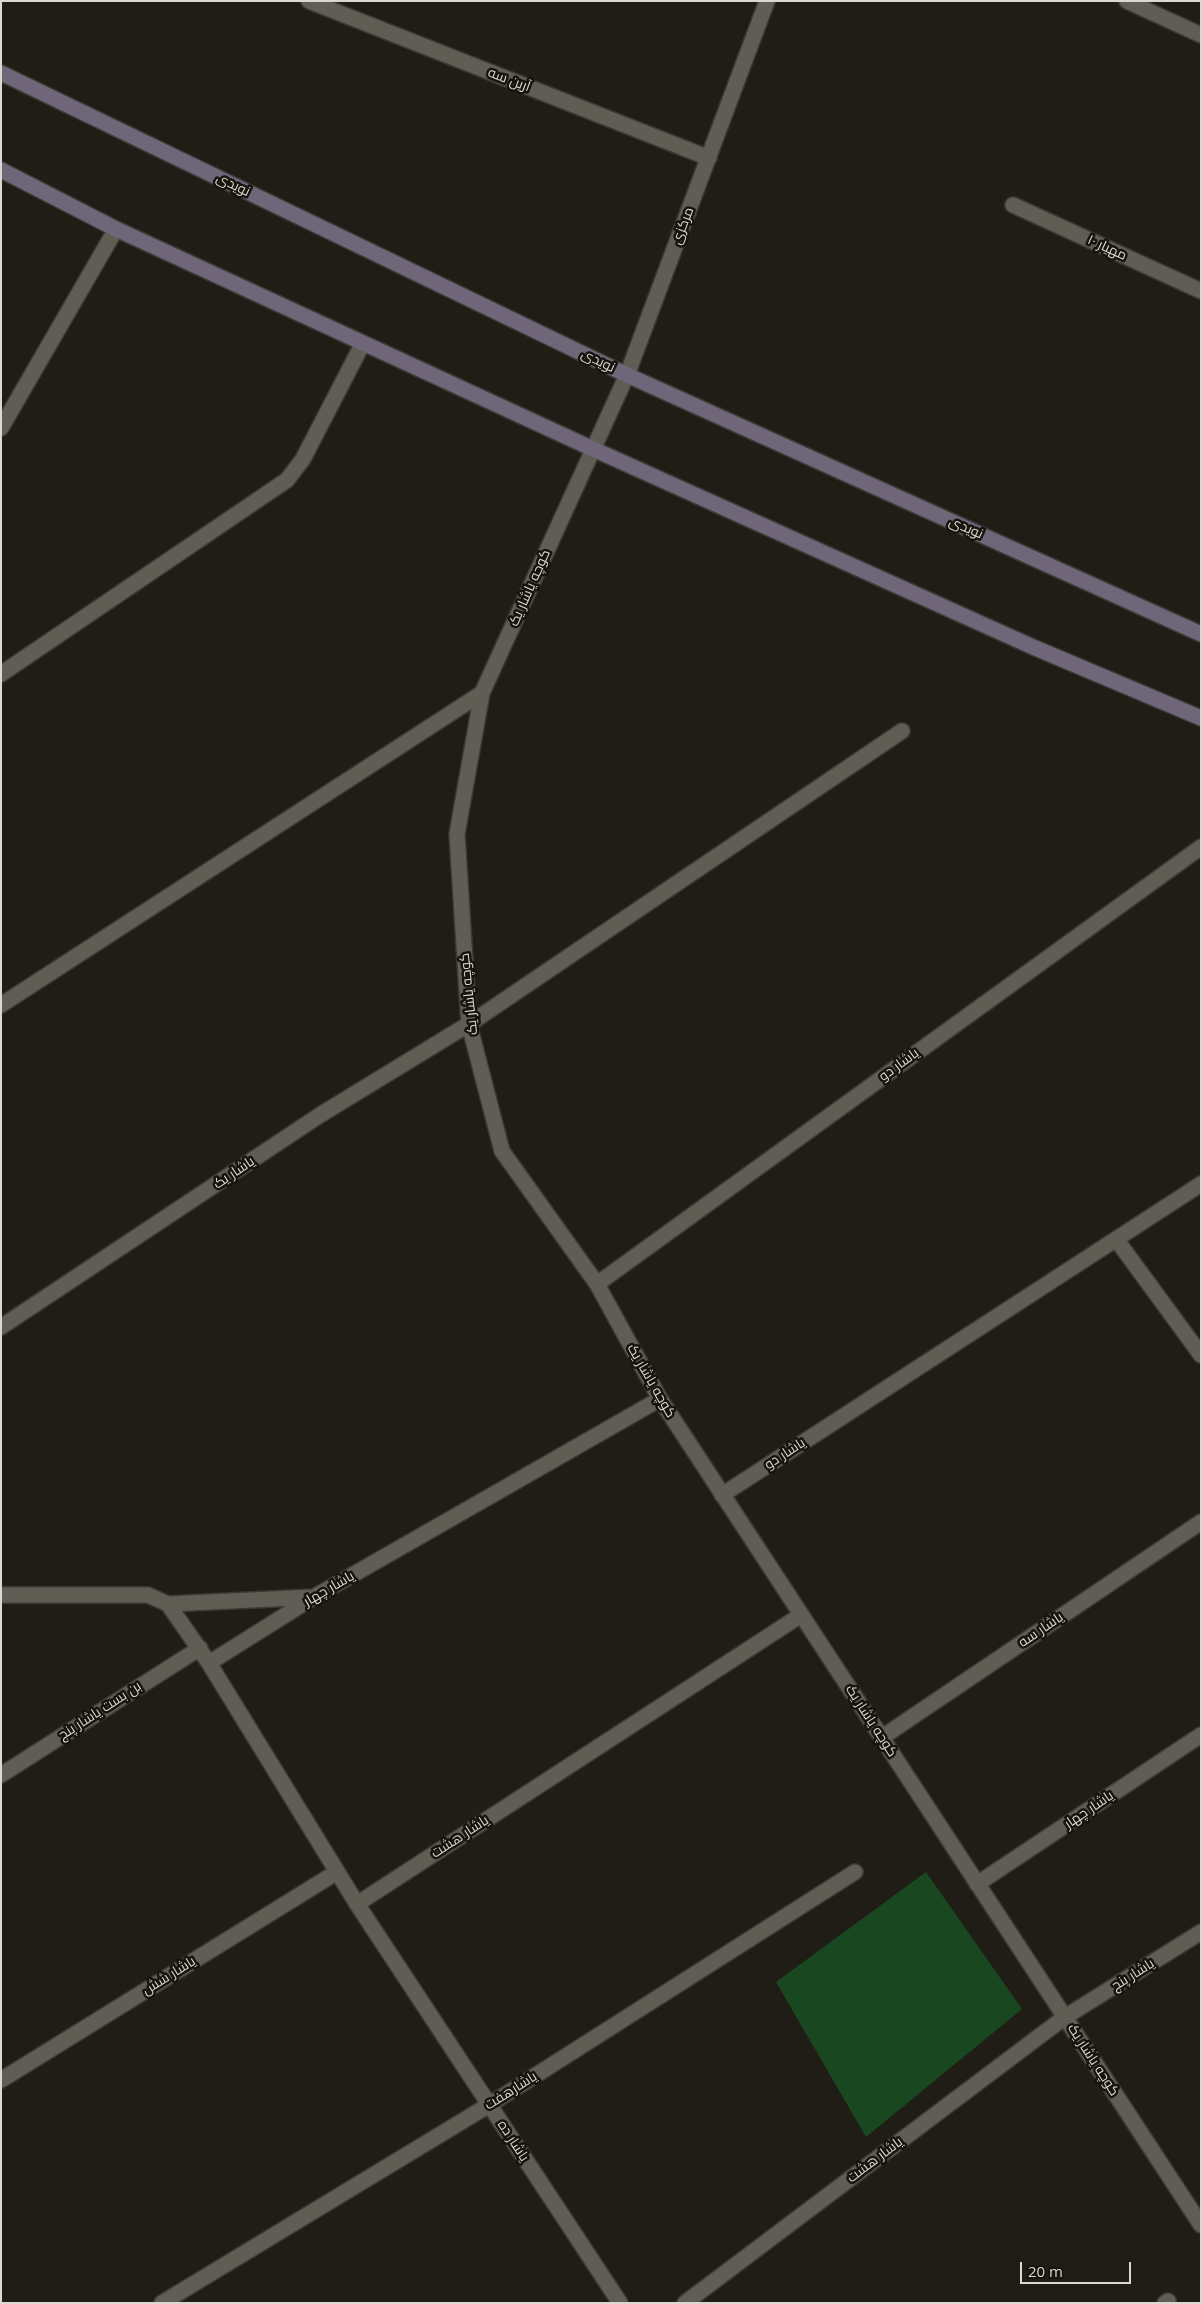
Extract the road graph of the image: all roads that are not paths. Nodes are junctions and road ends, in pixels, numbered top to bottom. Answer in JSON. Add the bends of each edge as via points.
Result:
{"nodes":[{"id":1,"x":309,"y":1,"type":"edge"},
{"id":2,"x":767,"y":1,"type":"edge"},
{"id":3,"x":1127,"y":1,"type":"edge"},
{"id":4,"x":1201,"y":35,"type":"edge"},
{"id":5,"x":1,"y":73,"type":"edge"},
{"id":6,"x":709,"y":158,"type":"junction"},
{"id":7,"x":1,"y":170,"type":"edge"},
{"id":8,"x":1013,"y":205,"type":"dead end"},
{"id":9,"x":116,"y":229,"type":"junction"},
{"id":10,"x":1201,"y":291,"type":"edge"},
{"id":11,"x":363,"y":343,"type":"junction"},
{"id":12,"x":627,"y":375,"type":"junction"},
{"id":13,"x":1,"y":428,"type":"edge"},
{"id":14,"x":594,"y":449,"type":"junction"},
{"id":15,"x":1201,"y":634,"type":"edge"},
{"id":16,"x":1,"y":674,"type":"edge"},
{"id":17,"x":482,"y":694,"type":"junction"},
{"id":18,"x":1201,"y":718,"type":"edge"},
{"id":19,"x":902,"y":731,"type":"dead end"},
{"id":20,"x":1201,"y":847,"type":"edge"},
{"id":21,"x":1,"y":1005,"type":"edge"},
{"id":22,"x":469,"y":1024,"type":"junction"},
{"id":23,"x":1201,"y":1184,"type":"edge"},
{"id":24,"x":1116,"y":1239,"type":"junction"},
{"id":25,"x":596,"y":1284,"type":"junction"},
{"id":26,"x":1,"y":1327,"type":"edge"},
{"id":27,"x":1201,"y":1355,"type":"edge"},
{"id":28,"x":660,"y":1398,"type":"junction"},
{"id":29,"x":722,"y":1495,"type":"junction"},
{"id":30,"x":1201,"y":1522,"type":"edge"},
{"id":31,"x":1,"y":1595,"type":"edge"},
{"id":32,"x":314,"y":1597,"type":"junction"},
{"id":33,"x":168,"y":1604,"type":"junction"},
{"id":34,"x":801,"y":1615,"type":"junction"},
{"id":35,"x":200,"y":1648,"type":"junction"},
{"id":36,"x":210,"y":1662,"type":"junction"},
{"id":37,"x":1201,"y":1735,"type":"edge"},
{"id":38,"x":882,"y":1738,"type":"junction"},
{"id":39,"x":1,"y":1775,"type":"edge"},
{"id":40,"x":337,"y":1872,"type":"junction"},
{"id":41,"x":855,"y":1872,"type":"dead end"},
{"id":42,"x":977,"y":1884,"type":"junction"},
{"id":43,"x":357,"y":1904,"type":"junction"},
{"id":44,"x":1201,"y":1932,"type":"edge"},
{"id":45,"x":1065,"y":2017,"type":"junction"},
{"id":46,"x":1,"y":2080,"type":"edge"},
{"id":47,"x":489,"y":2105,"type":"junction"},
{"id":48,"x":1201,"y":2225,"type":"edge"},
{"id":49,"x":162,"y":2303,"type":"edge"},
{"id":50,"x":620,"y":2303,"type":"edge"},
{"id":51,"x":685,"y":2303,"type":"edge"}],
"edges":[{"from":1,"to":6,"type":"street","name":"آرین سه"},
{"from":2,"to":6,"type":"street","name":"مرکزی"},
{"from":3,"to":4,"type":"street"},
{"from":5,"to":12,"type":"street","name":"نویدی"},
{"from":6,"to":12,"type":"street","name":"مرکزی"},
{"from":7,"to":9,"type":"street"},
{"from":8,"to":10,"type":"street","name":"مهیار ۱۰"},
{"from":9,"to":11,"type":"street"},
{"from":9,"to":13,"type":"street"},
{"from":11,"to":14,"type":"street"},
{"from":11,"to":16,"type":"street","via":[[303,459],[287,480]]},
{"from":12,"to":14,"type":"street","name":"مرکزی"},
{"from":12,"to":15,"type":"street","name":"نویدی"},
{"from":14,"to":17,"type":"street","name":"کوچه یاشار یک"},
{"from":14,"to":18,"type":"street","via":[[1033,647]]},
{"from":17,"to":21,"type":"street"},
{"from":17,"to":22,"type":"street","name":"کوچه یاشار یک","via":[[457,834]]},
{"from":19,"to":22,"type":"street","name":"یاشار یک"},
{"from":20,"to":25,"type":"street","name":"یاشار دو"},
{"from":22,"to":25,"type":"street","name":"کوچه یاشار یک","via":[[502,1151]]},
{"from":22,"to":26,"type":"street","name":"یاشار یک","via":[[320,1115]]},
{"from":23,"to":24,"type":"street","name":"یاشار دو"},
{"from":24,"to":27,"type":"street"},
{"from":24,"to":29,"type":"street","name":"یاشار دو"},
{"from":25,"to":28,"type":"street","name":"کوچه یاشار یک"},
{"from":28,"to":29,"type":"street","name":"کوچه یاشار یک"},
{"from":28,"to":32,"type":"street","name":"یاشار چهار"},
{"from":29,"to":34,"type":"street","name":"کوچه یاشار یک"},
{"from":30,"to":38,"type":"street","name":"یاشار سه"},
{"from":31,"to":33,"type":"street","via":[[148,1595]]},
{"from":32,"to":33,"type":"street"},
{"from":32,"to":36,"type":"street","name":"یاشار چهار"},
{"from":33,"to":35,"type":"street"},
{"from":34,"to":38,"type":"street","name":"کوچه یاشار یک"},
{"from":34,"to":43,"type":"street","name":"یاشار هشت"},
{"from":35,"to":36,"type":"street"},
{"from":35,"to":39,"type":"street","name":"بن بست یاشار پنج"},
{"from":36,"to":40,"type":"street"},
{"from":37,"to":42,"type":"street","name":"یاشار چهار"},
{"from":38,"to":42,"type":"street","name":"کوچه یاشار یک"},
{"from":40,"to":43,"type":"street"},
{"from":40,"to":46,"type":"street","name":"یاشار شش"},
{"from":41,"to":47,"type":"street","name":"یاشارهفت"},
{"from":42,"to":45,"type":"street","name":"کوچه یاشار یک"},
{"from":43,"to":47,"type":"street","name":"یاشار ده"},
{"from":44,"to":45,"type":"street","name":"یاشار پنج"},
{"from":45,"to":48,"type":"street","name":"کوچه یاشار یک"},
{"from":45,"to":51,"type":"street","name":"یاشار هشت"},
{"from":47,"to":49,"type":"street","name":"یاشارهفت"},
{"from":47,"to":50,"type":"street","name":"یاشار ده"}]}
